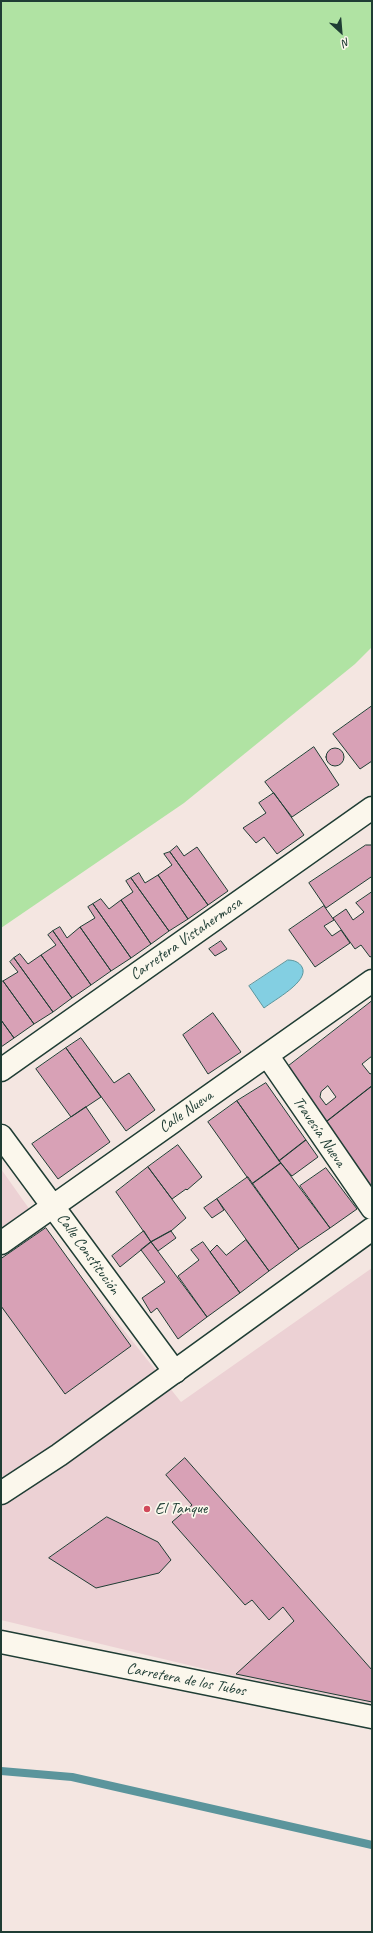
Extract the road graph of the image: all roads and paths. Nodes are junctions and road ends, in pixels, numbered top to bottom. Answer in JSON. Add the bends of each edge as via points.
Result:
{"nodes":[{"id":1,"x":372,"y":808,"type":"edge"},
{"id":2,"x":372,"y":981,"type":"edge"},
{"id":3,"x":267,"y":1055,"type":"junction"},
{"id":4,"x":1,"y":1070,"type":"edge"},
{"id":5,"x":1,"y":1136,"type":"edge"},
{"id":6,"x":53,"y":1206,"type":"junction"},
{"id":7,"x":372,"y":1208,"type":"edge"},
{"id":8,"x":372,"y":1229,"type":"edge"},
{"id":9,"x":1,"y":1243,"type":"edge"},
{"id":10,"x":175,"y":1372,"type":"junction"},
{"id":11,"x":1,"y":1493,"type":"edge"},
{"id":12,"x":1,"y":1642,"type":"edge"},
{"id":13,"x":372,"y":1718,"type":"edge"}],
"edges":[{"from":1,"to":4,"type":"street","name":"Carretera Vistahermosa"},
{"from":2,"to":3,"type":"street","name":"Calle Nueva"},
{"from":3,"to":6,"type":"street","name":"Calle Nueva"},
{"from":3,"to":7,"type":"street","name":"Travesía Nueva"},
{"from":5,"to":6,"type":"street","name":"Calle Constitución"},
{"from":6,"to":9,"type":"street","name":"Calle Nueva"},
{"from":6,"to":10,"type":"street","name":"Calle Constitución"},
{"from":8,"to":10,"type":"street"},
{"from":10,"to":11,"type":"street"},
{"from":12,"to":13,"type":"street","name":"Carretera de los Tubos"}]}
